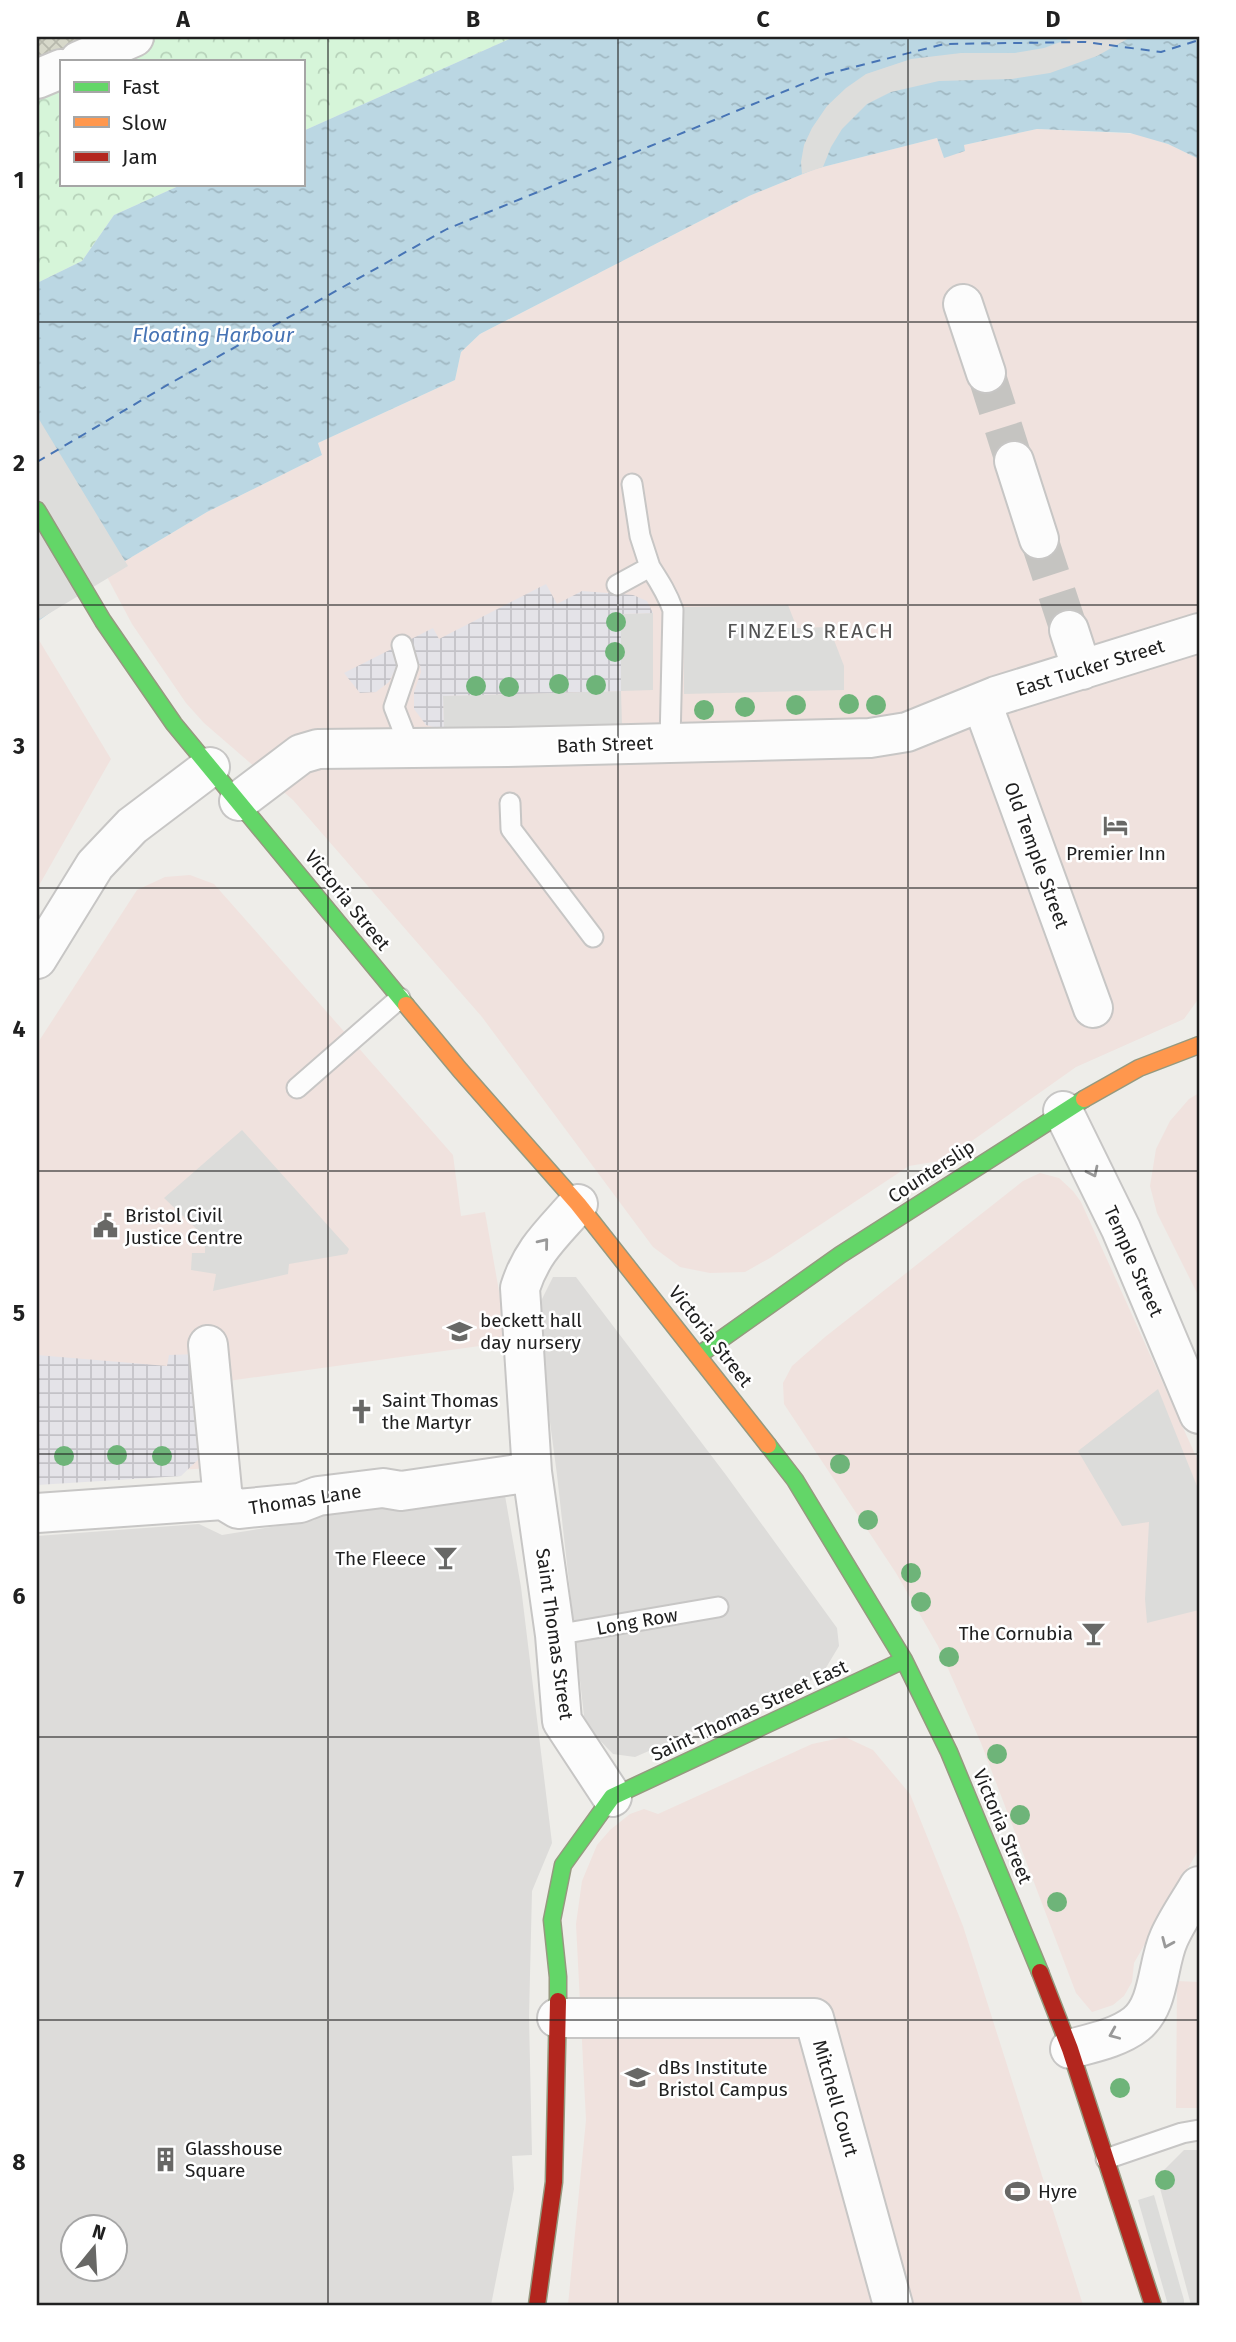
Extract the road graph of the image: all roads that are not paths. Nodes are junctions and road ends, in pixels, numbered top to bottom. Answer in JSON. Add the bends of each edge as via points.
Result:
{"nodes":[{"id":1,"x":134,"y":37,"type":"edge"},
{"id":2,"x":81,"y":60,"type":"edge"},
{"id":3,"x":60,"y":69,"type":"edge"},
{"id":4,"x":37,"y":79,"type":"edge"},
{"id":5,"x":963,"y":304,"type":"dead end"},
{"id":6,"x":986,"y":373,"type":"tunnel mouth"},
{"id":7,"x":1014,"y":461,"type":"tunnel mouth"},
{"id":8,"x":632,"y":484,"type":"dead end"},
{"id":9,"x":37,"y":510,"type":"edge"},
{"id":10,"x":1039,"y":539,"type":"tunnel mouth"},
{"id":11,"x":650,"y":567,"type":"junction"},
{"id":12,"x":617,"y":585,"type":"dead end"},
{"id":13,"x":1069,"y":630,"type":"tunnel mouth"},
{"id":14,"x":1199,"y":633,"type":"edge"},
{"id":15,"x":402,"y":645,"type":"dead end"},
{"id":16,"x":1082,"y":670,"type":"junction"},
{"id":17,"x":982,"y":703,"type":"junction"},
{"id":18,"x":670,"y":742,"type":"junction"},
{"id":19,"x":410,"y":748,"type":"junction"},
{"id":20,"x":211,"y":767,"type":"junction"},
{"id":21,"x":239,"y":801,"type":"junction"},
{"id":22,"x":510,"y":803,"type":"dead end"},
{"id":23,"x":593,"y":937,"type":"dead end"},
{"id":24,"x":37,"y":960,"type":"edge"},
{"id":25,"x":400,"y":998,"type":"junction"},
{"id":26,"x":1093,"y":1008,"type":"dead end"},
{"id":27,"x":1199,"y":1045,"type":"edge"},
{"id":28,"x":297,"y":1088,"type":"dead end"},
{"id":29,"x":1063,"y":1111,"type":"junction"},
{"id":30,"x":578,"y":1204,"type":"junction"},
{"id":31,"x":208,"y":1345,"type":"dead end"},
{"id":32,"x":699,"y":1355,"type":"junction"},
{"id":33,"x":1199,"y":1413,"type":"edge"},
{"id":34,"x":532,"y":1472,"type":"junction"},
{"id":35,"x":223,"y":1500,"type":"junction"},
{"id":36,"x":37,"y":1513,"type":"edge"},
{"id":37,"x":718,"y":1607,"type":"dead end"},
{"id":38,"x":555,"y":1635,"type":"junction"},
{"id":39,"x":904,"y":1660,"type":"junction"},
{"id":40,"x":612,"y":1797,"type":"junction"},
{"id":41,"x":1199,"y":1886,"type":"edge"},
{"id":42,"x":557,"y":2018,"type":"junction"},
{"id":43,"x":1070,"y":2049,"type":"junction"},
{"id":44,"x":1199,"y":2130,"type":"edge"},
{"id":45,"x":1106,"y":2159,"type":"junction"},
{"id":46,"x":537,"y":2305,"type":"edge"},
{"id":47,"x":893,"y":2305,"type":"edge"},
{"id":48,"x":1153,"y":2305,"type":"edge"}],
"edges":[{"from":1,"to":2,"type":"street"},
{"from":3,"to":4,"type":"street"},
{"from":5,"to":6,"type":"street"},
{"from":7,"to":10,"type":"street"},
{"from":8,"to":11,"type":"lane"},
{"from":9,"to":20,"type":"main road","name":"Victoria Street","via":[[134,669]]},
{"from":11,"to":12,"type":"lane"},
{"from":11,"to":18,"type":"lane","via":[[673,610]]},
{"from":13,"to":16,"type":"street"},
{"from":14,"to":16,"type":"street","name":"East Tucker Street"},
{"from":15,"to":19,"type":"lane","via":[[408,666],[394,707]]},
{"from":16,"to":17,"type":"street","name":"East Tucker Street"},
{"from":17,"to":18,"type":"street","name":"Bath Street","via":[[907,732],[870,738]]},
{"from":17,"to":26,"type":"street","name":"Old Temple Street"},
{"from":18,"to":19,"type":"street","name":"Bath Street","via":[[509,756]]},
{"from":19,"to":21,"type":"street","name":"Bath Street","via":[[318,749],[301,754]]},
{"from":20,"to":21,"type":"main road","name":"Victoria Street"},
{"from":20,"to":24,"type":"street","via":[[132,826],[95,865]]},
{"from":21,"to":25,"type":"main road","name":"Victoria Street"},
{"from":22,"to":23,"type":"lane","via":[[511,828]]},
{"from":25,"to":28,"type":"lane"},
{"from":25,"to":30,"type":"main road","name":"Victoria Street"},
{"from":27,"to":29,"type":"main road","name":"Counterslip","via":[[1139,1068]]},
{"from":29,"to":32,"type":"main road","name":"Counterslip","via":[[840,1255]]},
{"from":29,"to":33,"type":"street","name":"Temple Street","one_way":true,"via":[[1121,1229]]},
{"from":30,"to":32,"type":"main road","name":"Victoria Street"},
{"from":34,"to":30,"type":"street","name":"Saint Thomas Street","one_way":true,"via":[[520,1288],[528,1265]]},
{"from":31,"to":35,"type":"street"},
{"from":32,"to":39,"type":"main road","name":"Victoria Street","via":[[795,1480]]},
{"from":34,"to":35,"type":"street","name":"Thomas Lane","via":[[238,1509]]},
{"from":34,"to":38,"type":"street","name":"Saint Thomas Street"},
{"from":35,"to":36,"type":"street","name":"Thomas Lane"},
{"from":37,"to":38,"type":"lane","name":"Long Row"},
{"from":38,"to":40,"type":"street","name":"Saint Thomas Street","via":[[562,1721]]},
{"from":39,"to":40,"type":"main road","name":"Saint Thomas Street East"},
{"from":39,"to":43,"type":"main road","name":"Victoria Street","via":[[949,1752]]},
{"from":40,"to":42,"type":"main road","via":[[562,1864],[552,1920]]},
{"from":41,"to":43,"type":"street","one_way":true,"via":[[1169,1937],[1149,2007],[1137,2023]]},
{"from":42,"to":46,"type":"main road","via":[[554,2182]]},
{"from":42,"to":47,"type":"street","name":"Mitchell Court","via":[[814,2018]]},
{"from":43,"to":45,"type":"main road","name":"Victoria Street"},
{"from":44,"to":45,"type":"lane"},
{"from":45,"to":48,"type":"main road","name":"Victoria Street"}]}
